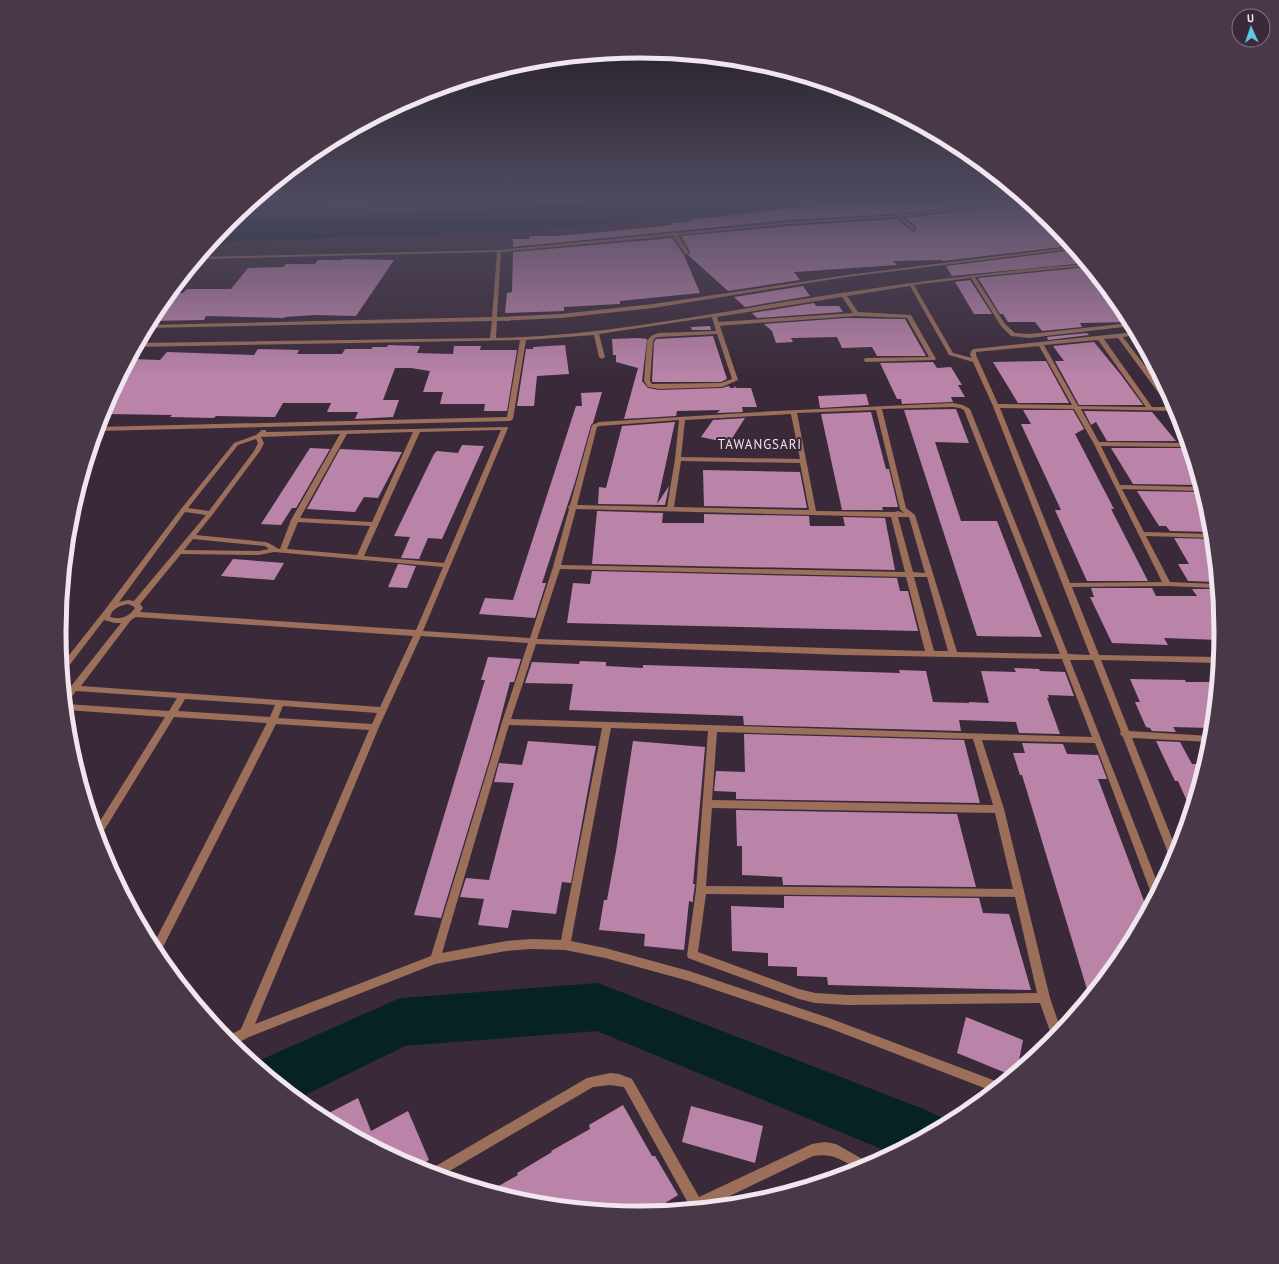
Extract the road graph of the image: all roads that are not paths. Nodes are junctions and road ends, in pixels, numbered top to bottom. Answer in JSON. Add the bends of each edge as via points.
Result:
{"nodes":[{"id":1,"x":499,"y":259,"type":"edge"},
{"id":2,"x":980,"y":259,"type":"edge"},
{"id":3,"x":1080,"y":265,"type":"edge"},
{"id":4,"x":972,"y":276,"type":"junction"},
{"id":5,"x":911,"y":284,"type":"junction"},
{"id":6,"x":843,"y":294,"type":"junction"},
{"id":7,"x":856,"y":314,"type":"junction"},
{"id":8,"x":714,"y":315,"type":"junction"},
{"id":9,"x":495,"y":321,"type":"junction"},
{"id":10,"x":717,"y":324,"type":"junction"},
{"id":11,"x":1125,"y":326,"type":"edge"},
{"id":12,"x":153,"y":327,"type":"edge"},
{"id":13,"x":596,"y":332,"type":"junction"},
{"id":14,"x":720,"y":332,"type":"junction"},
{"id":15,"x":1131,"y":335,"type":"edge"},
{"id":16,"x":1119,"y":336,"type":"junction"},
{"id":17,"x":494,"y":337,"type":"junction"},
{"id":18,"x":1100,"y":338,"type":"junction"},
{"id":19,"x":523,"y":339,"type":"junction"},
{"id":20,"x":1041,"y":344,"type":"junction"},
{"id":21,"x":142,"y":345,"type":"edge"},
{"id":22,"x":602,"y":357,"type":"dead end"},
{"id":23,"x":866,"y":360,"type":"dead end"},
{"id":24,"x":976,"y":361,"type":"junction"},
{"id":25,"x":1158,"y":387,"type":"edge"},
{"id":26,"x":996,"y":406,"type":"junction"},
{"id":27,"x":1076,"y":407,"type":"junction"},
{"id":28,"x":879,"y":408,"type":"junction"},
{"id":29,"x":1150,"y":408,"type":"junction"},
{"id":30,"x":1168,"y":409,"type":"edge"},
{"id":31,"x":794,"y":412,"type":"junction"},
{"id":32,"x":682,"y":418,"type":"junction"},
{"id":33,"x":269,"y":425,"type":"junction"},
{"id":34,"x":103,"y":429,"type":"edge"},
{"id":35,"x":417,"y":431,"type":"junction"},
{"id":36,"x":344,"y":433,"type":"junction"},
{"id":37,"x":260,"y":436,"type":"junction"},
{"id":38,"x":1097,"y":444,"type":"junction"},
{"id":39,"x":1182,"y":445,"type":"edge"},
{"id":40,"x":678,"y":460,"type":"junction"},
{"id":41,"x":803,"y":461,"type":"junction"},
{"id":42,"x":1119,"y":487,"type":"junction"},
{"id":43,"x":1195,"y":488,"type":"edge"},
{"id":44,"x":572,"y":507,"type":"junction"},
{"id":45,"x":903,"y":509,"type":"junction"},
{"id":46,"x":183,"y":510,"type":"junction"},
{"id":47,"x":670,"y":510,"type":"junction"},
{"id":48,"x":813,"y":512,"type":"junction"},
{"id":49,"x":211,"y":513,"type":"junction"},
{"id":50,"x":894,"y":515,"type":"junction"},
{"id":51,"x":912,"y":515,"type":"junction"},
{"id":52,"x":295,"y":520,"type":"junction"},
{"id":53,"x":375,"y":524,"type":"junction"},
{"id":54,"x":1141,"y":534,"type":"junction"},
{"id":55,"x":1205,"y":536,"type":"edge"},
{"id":56,"x":191,"y":537,"type":"junction"},
{"id":57,"x":274,"y":550,"type":"junction"},
{"id":58,"x":283,"y":551,"type":"junction"},
{"id":59,"x":178,"y":552,"type":"junction"},
{"id":60,"x":359,"y":558,"type":"junction"},
{"id":61,"x":447,"y":565,"type":"junction"},
{"id":62,"x":556,"y":567,"type":"junction"},
{"id":63,"x":911,"y":574,"type":"junction"},
{"id":64,"x":929,"y":575,"type":"junction"},
{"id":65,"x":1167,"y":584,"type":"junction"},
{"id":66,"x":1067,"y":585,"type":"junction"},
{"id":67,"x":1211,"y":586,"type":"edge"},
{"id":68,"x":136,"y":604,"type":"junction"},
{"id":69,"x":108,"y":610,"type":"junction"},
{"id":70,"x":136,"y":614,"type":"junction"},
{"id":71,"x":128,"y":619,"type":"junction"},
{"id":72,"x":418,"y":634,"type":"junction"},
{"id":73,"x":532,"y":641,"type":"junction"},
{"id":74,"x":930,"y":653,"type":"junction"},
{"id":75,"x":953,"y":654,"type":"junction"},
{"id":76,"x":1064,"y":656,"type":"junction"},
{"id":77,"x":1094,"y":657,"type":"junction"},
{"id":78,"x":1213,"y":660,"type":"edge"},
{"id":79,"x":67,"y":663,"type":"edge"},
{"id":80,"x":73,"y":688,"type":"junction"},
{"id":81,"x":69,"y":694,"type":"edge"},
{"id":82,"x":182,"y":697,"type":"junction"},
{"id":83,"x":280,"y":703,"type":"junction"},
{"id":84,"x":70,"y":707,"type":"edge"},
{"id":85,"x":383,"y":710,"type":"junction"},
{"id":86,"x":172,"y":714,"type":"junction"},
{"id":87,"x":273,"y":720,"type":"junction"},
{"id":88,"x":506,"y":722,"type":"junction"},
{"id":89,"x":607,"y":725,"type":"junction"},
{"id":90,"x":375,"y":727,"type":"junction"},
{"id":91,"x":713,"y":729,"type":"junction"},
{"id":92,"x":1124,"y":734,"type":"junction"},
{"id":93,"x":976,"y":736,"type":"junction"},
{"id":94,"x":1203,"y":739,"type":"edge"},
{"id":95,"x":1098,"y":740,"type":"junction"},
{"id":96,"x":707,"y":804,"type":"junction"},
{"id":97,"x":999,"y":809,"type":"junction"},
{"id":98,"x":100,"y":829,"type":"edge"},
{"id":99,"x":1171,"y":850,"type":"edge"},
{"id":100,"x":1154,"y":887,"type":"edge"},
{"id":101,"x":700,"y":890,"type":"junction"},
{"id":102,"x":1019,"y":893,"type":"junction"},
{"id":103,"x":158,"y":945,"type":"edge"},
{"id":104,"x":565,"y":945,"type":"junction"},
{"id":105,"x":435,"y":959,"type":"junction"},
{"id":106,"x":1044,"y":998,"type":"junction"},
{"id":107,"x":1055,"y":1027,"type":"edge"},
{"id":108,"x":245,"y":1033,"type":"junction"},
{"id":109,"x":235,"y":1039,"type":"edge"},
{"id":110,"x":991,"y":1085,"type":"edge"},
{"id":111,"x":859,"y":1162,"type":"edge"},
{"id":112,"x":440,"y":1170,"type":"edge"},
{"id":113,"x":705,"y":1202,"type":"edge"},
{"id":114,"x":693,"y":1203,"type":"edge"}],
"edges":[{"from":1,"to":9,"type":"street"},
{"from":2,"to":9,"type":"street","via":[[888,270],[638,308]]},
{"from":3,"to":4,"type":"street"},
{"from":4,"to":5,"type":"street"},
{"from":4,"to":11,"type":"street","via":[[1003,325],[1013,335],[1029,336]]},
{"from":5,"to":6,"type":"street"},
{"from":5,"to":24,"type":"street","via":[[947,349],[954,356]]},
{"from":6,"to":7,"type":"street"},
{"from":6,"to":8,"type":"street"},
{"from":7,"to":10,"type":"street"},
{"from":7,"to":23,"type":"street","via":[[909,316],[933,359]]},
{"from":8,"to":10,"type":"street"},
{"from":8,"to":13,"type":"street"},
{"from":9,"to":12,"type":"street"},
{"from":9,"to":17,"type":"street"},
{"from":10,"to":14,"type":"street"},
{"from":13,"to":19,"type":"street"},
{"from":13,"to":22,"type":"street"},
{"from":14,"to":14,"type":"street","via":[[735,380],[722,385],[650,386],[647,381],[650,341],[653,337]]},
{"from":15,"to":16,"type":"street"},
{"from":16,"to":18,"type":"street"},
{"from":16,"to":25,"type":"street"},
{"from":17,"to":19,"type":"street"},
{"from":17,"to":21,"type":"street"},
{"from":18,"to":20,"type":"street"},
{"from":18,"to":29,"type":"street"},
{"from":19,"to":33,"type":"street","via":[[510,419]]},
{"from":20,"to":24,"type":"street","via":[[974,350]]},
{"from":20,"to":27,"type":"street"},
{"from":24,"to":26,"type":"street"},
{"from":26,"to":27,"type":"street"},
{"from":26,"to":66,"type":"street"},
{"from":27,"to":29,"type":"street"},
{"from":27,"to":38,"type":"street"},
{"from":28,"to":31,"type":"street"},
{"from":28,"to":45,"type":"street"},
{"from":28,"to":76,"type":"street","via":[[953,405],[967,409]]},
{"from":29,"to":30,"type":"street"},
{"from":31,"to":32,"type":"street"},
{"from":31,"to":41,"type":"street"},
{"from":32,"to":40,"type":"street"},
{"from":32,"to":44,"type":"street","via":[[594,426]]},
{"from":33,"to":34,"type":"street"},
{"from":33,"to":37,"type":"street"},
{"from":35,"to":36,"type":"street"},
{"from":35,"to":53,"type":"street"},
{"from":35,"to":61,"type":"street","via":[[505,428]]},
{"from":36,"to":37,"type":"street"},
{"from":36,"to":52,"type":"street"},
{"from":37,"to":46,"type":"street","via":[[236,444]]},
{"from":37,"to":49,"type":"street","via":[[257,451]]},
{"from":38,"to":39,"type":"street"},
{"from":38,"to":42,"type":"street"},
{"from":40,"to":41,"type":"street"},
{"from":40,"to":47,"type":"street"},
{"from":41,"to":48,"type":"street"},
{"from":42,"to":43,"type":"street"},
{"from":42,"to":54,"type":"street"},
{"from":44,"to":47,"type":"street"},
{"from":44,"to":62,"type":"street"},
{"from":45,"to":50,"type":"street"},
{"from":45,"to":51,"type":"street"},
{"from":46,"to":49,"type":"street"},
{"from":46,"to":69,"type":"street"},
{"from":47,"to":48,"type":"street"},
{"from":48,"to":50,"type":"street"},
{"from":49,"to":56,"type":"street"},
{"from":50,"to":51,"type":"street"},
{"from":50,"to":63,"type":"street"},
{"from":51,"to":64,"type":"street"},
{"from":52,"to":53,"type":"street"},
{"from":52,"to":58,"type":"street"},
{"from":53,"to":60,"type":"street"},
{"from":54,"to":55,"type":"street"},
{"from":54,"to":65,"type":"street"},
{"from":56,"to":57,"type":"street","via":[[265,544]]},
{"from":56,"to":59,"type":"street"},
{"from":57,"to":58,"type":"street"},
{"from":57,"to":59,"type":"street","via":[[259,553]]},
{"from":58,"to":60,"type":"street"},
{"from":59,"to":68,"type":"street"},
{"from":60,"to":61,"type":"street"},
{"from":61,"to":72,"type":"street"},
{"from":62,"to":63,"type":"street"},
{"from":62,"to":73,"type":"street"},
{"from":63,"to":64,"type":"street"},
{"from":63,"to":74,"type":"street"},
{"from":64,"to":75,"type":"street"},
{"from":65,"to":66,"type":"street"},
{"from":65,"to":67,"type":"street"},
{"from":66,"to":77,"type":"street"},
{"from":68,"to":69,"type":"street","via":[[123,603]]},
{"from":68,"to":70,"type":"street","via":[[139,608]]},
{"from":69,"to":71,"type":"street","via":[[106,618],[112,621]]},
{"from":69,"to":79,"type":"street"},
{"from":70,"to":71,"type":"street"},
{"from":70,"to":72,"type":"street"},
{"from":71,"to":80,"type":"street"},
{"from":72,"to":73,"type":"street"},
{"from":72,"to":85,"type":"street"},
{"from":73,"to":74,"type":"street"},
{"from":73,"to":88,"type":"street"},
{"from":74,"to":75,"type":"street"},
{"from":75,"to":76,"type":"street"},
{"from":76,"to":77,"type":"street"},
{"from":76,"to":95,"type":"street"},
{"from":77,"to":78,"type":"street"},
{"from":77,"to":92,"type":"street"},
{"from":80,"to":81,"type":"street"},
{"from":80,"to":82,"type":"street"},
{"from":82,"to":83,"type":"street"},
{"from":82,"to":86,"type":"street"},
{"from":83,"to":85,"type":"street"},
{"from":83,"to":87,"type":"street"},
{"from":84,"to":86,"type":"street"},
{"from":85,"to":90,"type":"street"},
{"from":86,"to":87,"type":"street"},
{"from":86,"to":98,"type":"street"},
{"from":87,"to":90,"type":"street"},
{"from":87,"to":103,"type":"street"},
{"from":88,"to":89,"type":"street"},
{"from":88,"to":105,"type":"street"},
{"from":89,"to":91,"type":"street"},
{"from":89,"to":104,"type":"street"},
{"from":90,"to":108,"type":"street"},
{"from":91,"to":93,"type":"street"},
{"from":91,"to":96,"type":"street"},
{"from":92,"to":94,"type":"street"},
{"from":92,"to":99,"type":"street"},
{"from":93,"to":95,"type":"street"},
{"from":93,"to":97,"type":"street"},
{"from":95,"to":100,"type":"street"},
{"from":96,"to":97,"type":"street"},
{"from":96,"to":101,"type":"street"},
{"from":97,"to":102,"type":"street"},
{"from":101,"to":102,"type":"street"},
{"from":101,"to":106,"type":"street","via":[[692,955],[799,994],[842,1000]]},
{"from":102,"to":106,"type":"street"},
{"from":104,"to":105,"type":"street","via":[[506,946]]},
{"from":104,"to":110,"type":"street","via":[[605,953],[688,976],[828,1023]]},
{"from":105,"to":108,"type":"street"},
{"from":106,"to":107,"type":"street"},
{"from":108,"to":109,"type":"street"},
{"from":111,"to":113,"type":"street","via":[[836,1150],[812,1150]]},
{"from":112,"to":114,"type":"street","via":[[591,1082],[615,1078],[628,1083]]}]}
